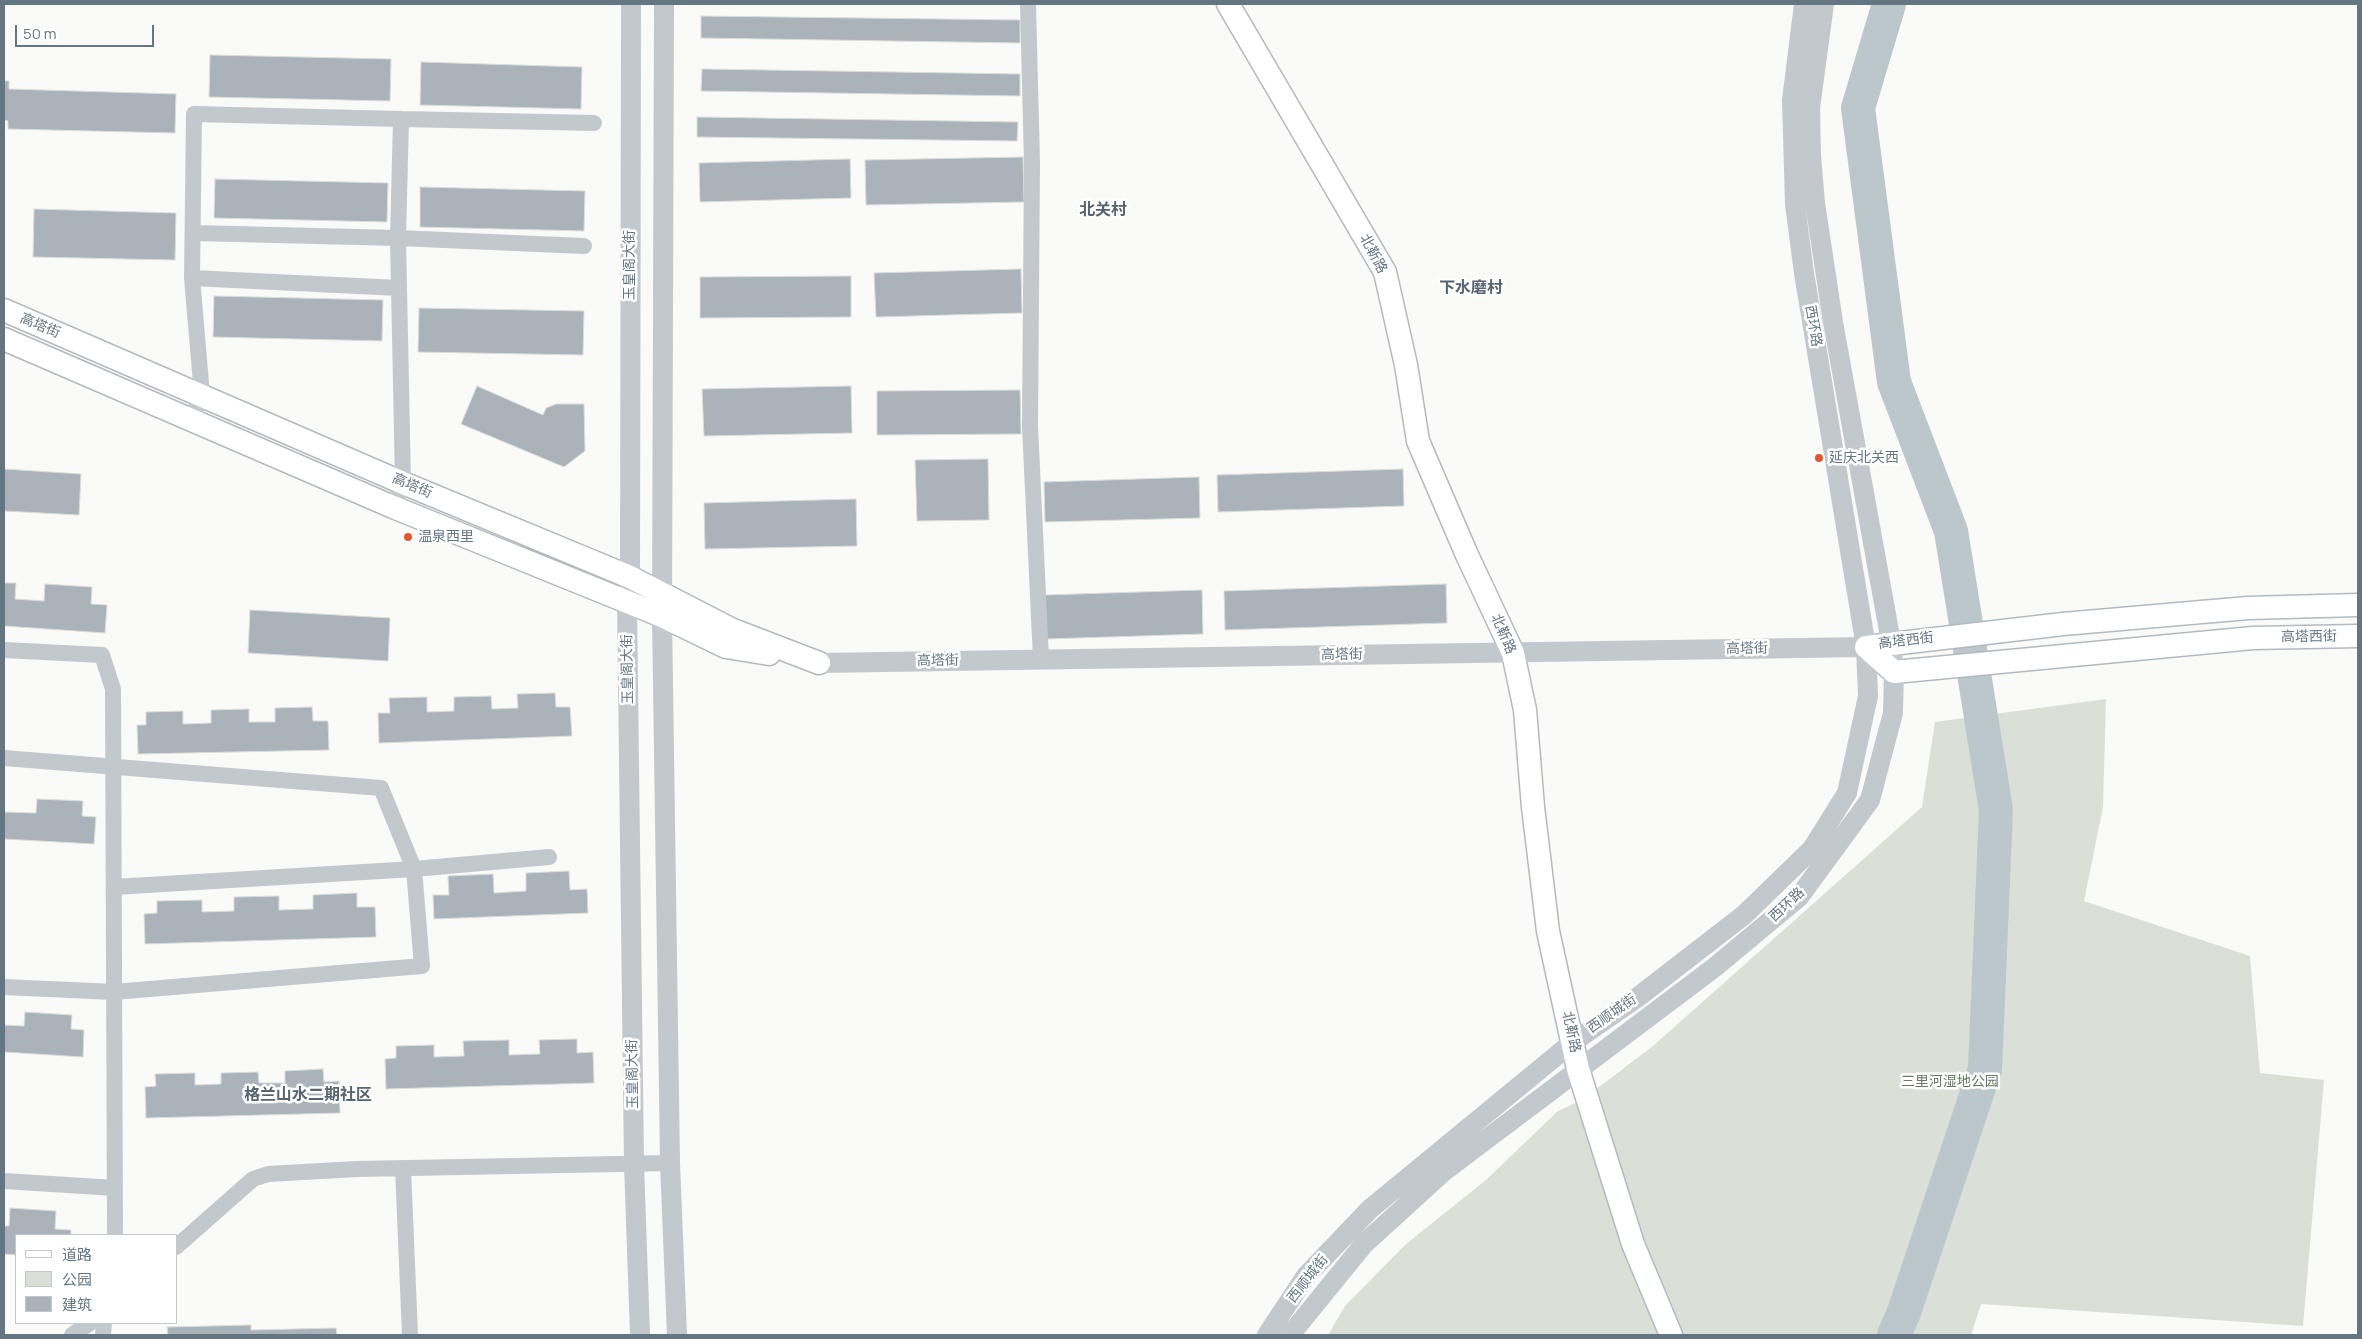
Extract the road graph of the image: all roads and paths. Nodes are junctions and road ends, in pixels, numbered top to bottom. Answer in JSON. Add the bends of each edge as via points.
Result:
{"nodes":[{"id":1,"x":631,"y":4,"type":"edge"},
{"id":2,"x":664,"y":4,"type":"edge"},
{"id":3,"x":1028,"y":4,"type":"edge"},
{"id":4,"x":1228,"y":4,"type":"edge"},
{"id":5,"x":1804,"y":4,"type":"edge"},
{"id":6,"x":1824,"y":4,"type":"edge"},
{"id":7,"x":401,"y":119,"type":"junction"},
{"id":8,"x":594,"y":123,"type":"dead end"},
{"id":9,"x":194,"y":232,"type":"junction"},
{"id":10,"x":398,"y":238,"type":"junction"},
{"id":11,"x":584,"y":246,"type":"dead end"},
{"id":12,"x":192,"y":278,"type":"junction"},
{"id":13,"x":399,"y":288,"type":"junction"},
{"id":14,"x":4,"y":310,"type":"edge"},
{"id":15,"x":4,"y":339,"type":"edge"},
{"id":16,"x":202,"y":395,"type":"junction"},
{"id":17,"x":191,"y":420,"type":"junction"},
{"id":18,"x":403,"y":483,"type":"junction"},
{"id":19,"x":393,"y":507,"type":"junction"},
{"id":20,"x":630,"y":577,"type":"junction"},
{"id":21,"x":663,"y":594,"type":"junction"},
{"id":22,"x":627,"y":602,"type":"junction"},
{"id":23,"x":2358,"y":605,"type":"edge"},
{"id":24,"x":662,"y":616,"type":"junction"},
{"id":25,"x":2358,"y":636,"type":"edge"},
{"id":26,"x":1891,"y":642,"type":"junction"},
{"id":27,"x":1866,"y":647,"type":"junction"},
{"id":28,"x":4,"y":650,"type":"edge"},
{"id":29,"x":1513,"y":653,"type":"junction"},
{"id":30,"x":1041,"y":659,"type":"junction"},
{"id":31,"x":819,"y":663,"type":"junction"},
{"id":32,"x":1894,"y":672,"type":"junction"},
{"id":33,"x":4,"y":758,"type":"edge"},
{"id":34,"x":114,"y":766,"type":"junction"},
{"id":35,"x":549,"y":857,"type":"dead end"},
{"id":36,"x":414,"y":869,"type":"junction"},
{"id":37,"x":114,"y":887,"type":"junction"},
{"id":38,"x":4,"y":987,"type":"edge"},
{"id":39,"x":114,"y":992,"type":"junction"},
{"id":40,"x":1573,"y":1042,"type":"junction"},
{"id":41,"x":1578,"y":1069,"type":"junction"},
{"id":42,"x":670,"y":1163,"type":"junction"},
{"id":43,"x":634,"y":1164,"type":"junction"},
{"id":44,"x":403,"y":1168,"type":"junction"},
{"id":45,"x":4,"y":1181,"type":"edge"},
{"id":46,"x":115,"y":1188,"type":"junction"},
{"id":47,"x":115,"y":1234,"type":"edge"},
{"id":48,"x":178,"y":1245,"type":"edge"},
{"id":49,"x":88,"y":1324,"type":"edge"},
{"id":50,"x":72,"y":1335,"type":"edge"},
{"id":51,"x":410,"y":1335,"type":"edge"},
{"id":52,"x":640,"y":1335,"type":"edge"},
{"id":53,"x":677,"y":1335,"type":"edge"},
{"id":54,"x":1267,"y":1335,"type":"edge"},
{"id":55,"x":1290,"y":1335,"type":"edge"},
{"id":56,"x":1671,"y":1335,"type":"edge"}],
"edges":[{"from":1,"to":20,"type":"street","name":"玉皇阁大街"},
{"from":2,"to":21,"type":"street"},
{"from":3,"to":30,"type":"street","via":[[1032,163],[1030,426]]},
{"from":4,"to":29,"type":"main road","name":"北靳路","via":[[1385,272],[1406,365],[1418,441]]},
{"from":5,"to":27,"type":"street","name":"西环路","via":[[1792,100],[1795,204]]},
{"from":6,"to":26,"type":"street","name":"西环路","via":[[1810,108],[1815,203],[1833,322]]},
{"from":7,"to":8,"type":"street"},
{"from":7,"to":9,"type":"street","via":[[194,114]]},
{"from":7,"to":10,"type":"street"},
{"from":9,"to":10,"type":"street"},
{"from":9,"to":12,"type":"street"},
{"from":10,"to":11,"type":"street"},
{"from":10,"to":13,"type":"street"},
{"from":12,"to":13,"type":"street"},
{"from":12,"to":16,"type":"street"},
{"from":13,"to":18,"type":"street"},
{"from":14,"to":16,"type":"main road","name":"高塔街"},
{"from":15,"to":17,"type":"main road","name":"高塔街"},
{"from":16,"to":17,"type":"street"},
{"from":16,"to":18,"type":"main road","name":"高塔街"},
{"from":17,"to":19,"type":"main road","name":"高塔街"},
{"from":18,"to":19,"type":"street"},
{"from":18,"to":20,"type":"main road","name":"高塔街"},
{"from":19,"to":22,"type":"main road","name":"高塔街"},
{"from":20,"to":21,"type":"main road","name":"高塔街"},
{"from":20,"to":22,"type":"street","name":"玉皇阁大街"},
{"from":21,"to":24,"type":"street"},
{"from":21,"to":31,"type":"main road","name":"高塔街","via":[[733,630]]},
{"from":22,"to":24,"type":"main road","name":"高塔街"},
{"from":22,"to":43,"type":"street","name":"玉皇阁大街"},
{"from":23,"to":26,"type":"main road","name":"高塔西街","via":[[2248,608]]},
{"from":24,"to":31,"type":"main road","name":"高塔街","via":[[726,647]]},
{"from":24,"to":42,"type":"street"},
{"from":25,"to":32,"type":"main road","name":"高塔西街","via":[[2253,638]]},
{"from":26,"to":27,"type":"main road","name":"高塔西街"},
{"from":26,"to":32,"type":"street","name":"西环路"},
{"from":27,"to":29,"type":"street","name":"高塔街"},
{"from":27,"to":32,"type":"main road","name":"高塔西街"},
{"from":27,"to":40,"type":"street","name":"西顺城街","via":[[1868,696],[1847,793],[1812,849],[1744,915],[1638,997]]},
{"from":28,"to":34,"type":"street","via":[[102,654],[113,689]]},
{"from":29,"to":30,"type":"street","name":"高塔街"},
{"from":29,"to":40,"type":"main road","name":"北靳路","via":[[1525,710],[1548,931]]},
{"from":30,"to":31,"type":"street","name":"高塔街"},
{"from":32,"to":41,"type":"street","name":"西环路","via":[[1893,713],[1870,800],[1799,897],[1715,967]]},
{"from":33,"to":34,"type":"street"},
{"from":34,"to":36,"type":"street","via":[[381,788]]},
{"from":34,"to":37,"type":"street"},
{"from":35,"to":36,"type":"street"},
{"from":36,"to":37,"type":"street"},
{"from":36,"to":39,"type":"street","via":[[422,966]]},
{"from":37,"to":39,"type":"street"},
{"from":38,"to":39,"type":"street"},
{"from":39,"to":46,"type":"street"},
{"from":40,"to":41,"type":"main road","name":"北靳路"},
{"from":40,"to":54,"type":"street","name":"西顺城街","via":[[1370,1209],[1306,1276]]},
{"from":41,"to":55,"type":"street","name":"西顺城街","via":[[1443,1172],[1378,1231]]},
{"from":41,"to":56,"type":"main road","name":"北靳路","via":[[1633,1244]]},
{"from":42,"to":43,"type":"street"},
{"from":42,"to":53,"type":"street"},
{"from":43,"to":44,"type":"street"},
{"from":43,"to":52,"type":"street","name":"玉皇阁大街"},
{"from":44,"to":48,"type":"street","via":[[268,1174],[253,1179]]},
{"from":44,"to":51,"type":"street"},
{"from":45,"to":46,"type":"street"},
{"from":46,"to":47,"type":"street"},
{"from":49,"to":50,"type":"street"}]}
